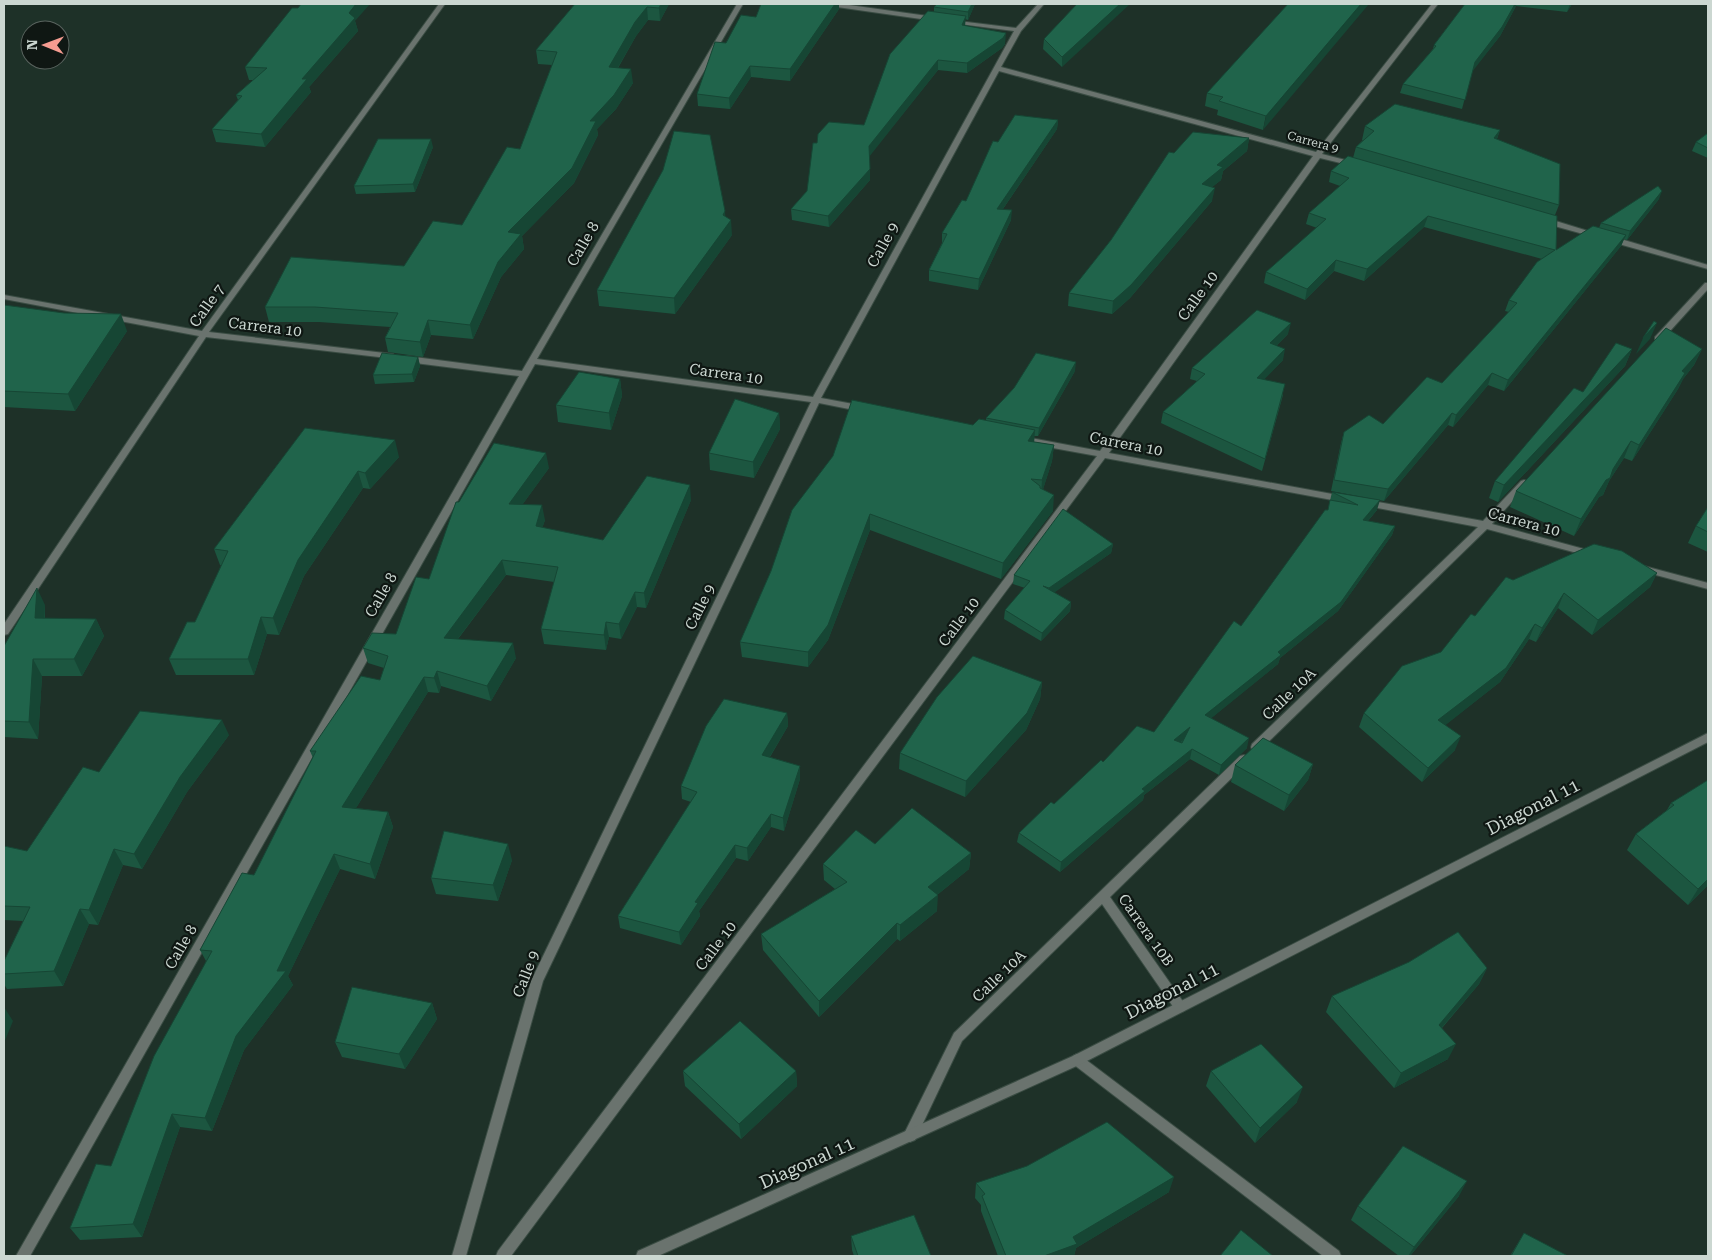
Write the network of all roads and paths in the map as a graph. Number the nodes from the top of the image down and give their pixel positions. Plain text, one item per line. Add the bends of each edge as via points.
1 (442, 4) edge
2 (740, 4) edge
3 (830, 4) edge
4 (1041, 4) edge
5 (1435, 4) edge
6 (939, 19) edge
7 (949, 20) edge
8 (1018, 30) junction
9 (997, 68) junction
10 (1318, 155) junction
11 (1365, 168) edge
12 (1537, 218) edge
13 (1708, 267) edge
14 (1708, 285) edge
15 (4, 297) edge
16 (204, 334) junction
17 (1647, 350) edge
18 (532, 361) junction
19 (524, 374) junction
20 (816, 400) junction
21 (873, 411) edge
22 (1008, 436) edge
23 (1104, 454) junction
24 (1532, 474) edge
25 (1485, 525) junction
26 (1606, 558) edge
27 (1634, 566) edge
28 (1708, 586) edge
29 (4, 631) edge
30 (1708, 737) edge
31 (1103, 896) junction
32 (1180, 1007) junction
33 (1077, 1060) junction
34 (910, 1136) junction
35 (23, 1256) edge
36 (459, 1256) edge
37 (503, 1256) edge
38 (643, 1256) edge
39 (1334, 1256) edge

1 - 16 street, Calle 7
2 - 18 street, Calle 8
3 - 6 street
4 - 8 street, Calle 9
5 - 10 street, Calle 10
7 - 8 street
8 - 9 street, Calle 9
9 - 10 street, Carrera 9
9 - 20 street, Calle 9
10 - 11 street, Carrera 9
10 - 23 street, Calle 10
12 - 13 street
14 - 17 street
15 - 16 street, Carrera 10
16 - 19 street, Carrera 10
16 - 29 street, Calle 7
18 - 19 street, Calle 8
18 - 20 street, Carrera 10
19 - 35 street, Calle 8
20 - 21 street, Carrera 10
20 - 36 street, Calle 9 via 537,981
22 - 23 street, Carrera 10
23 - 25 street, Carrera 10
23 - 37 street, Calle 10
24 - 25 street, Calle 10A
25 - 26 street, Carrera 10
25 - 31 street, Calle 10A
27 - 28 street
30 - 32 street, Diagonal 11
31 - 32 street, Carrera 10B
31 - 34 street, Calle 10A via 958,1037
32 - 33 street, Diagonal 11
33 - 34 street, Diagonal 11
33 - 39 street
34 - 38 street, Diagonal 11

